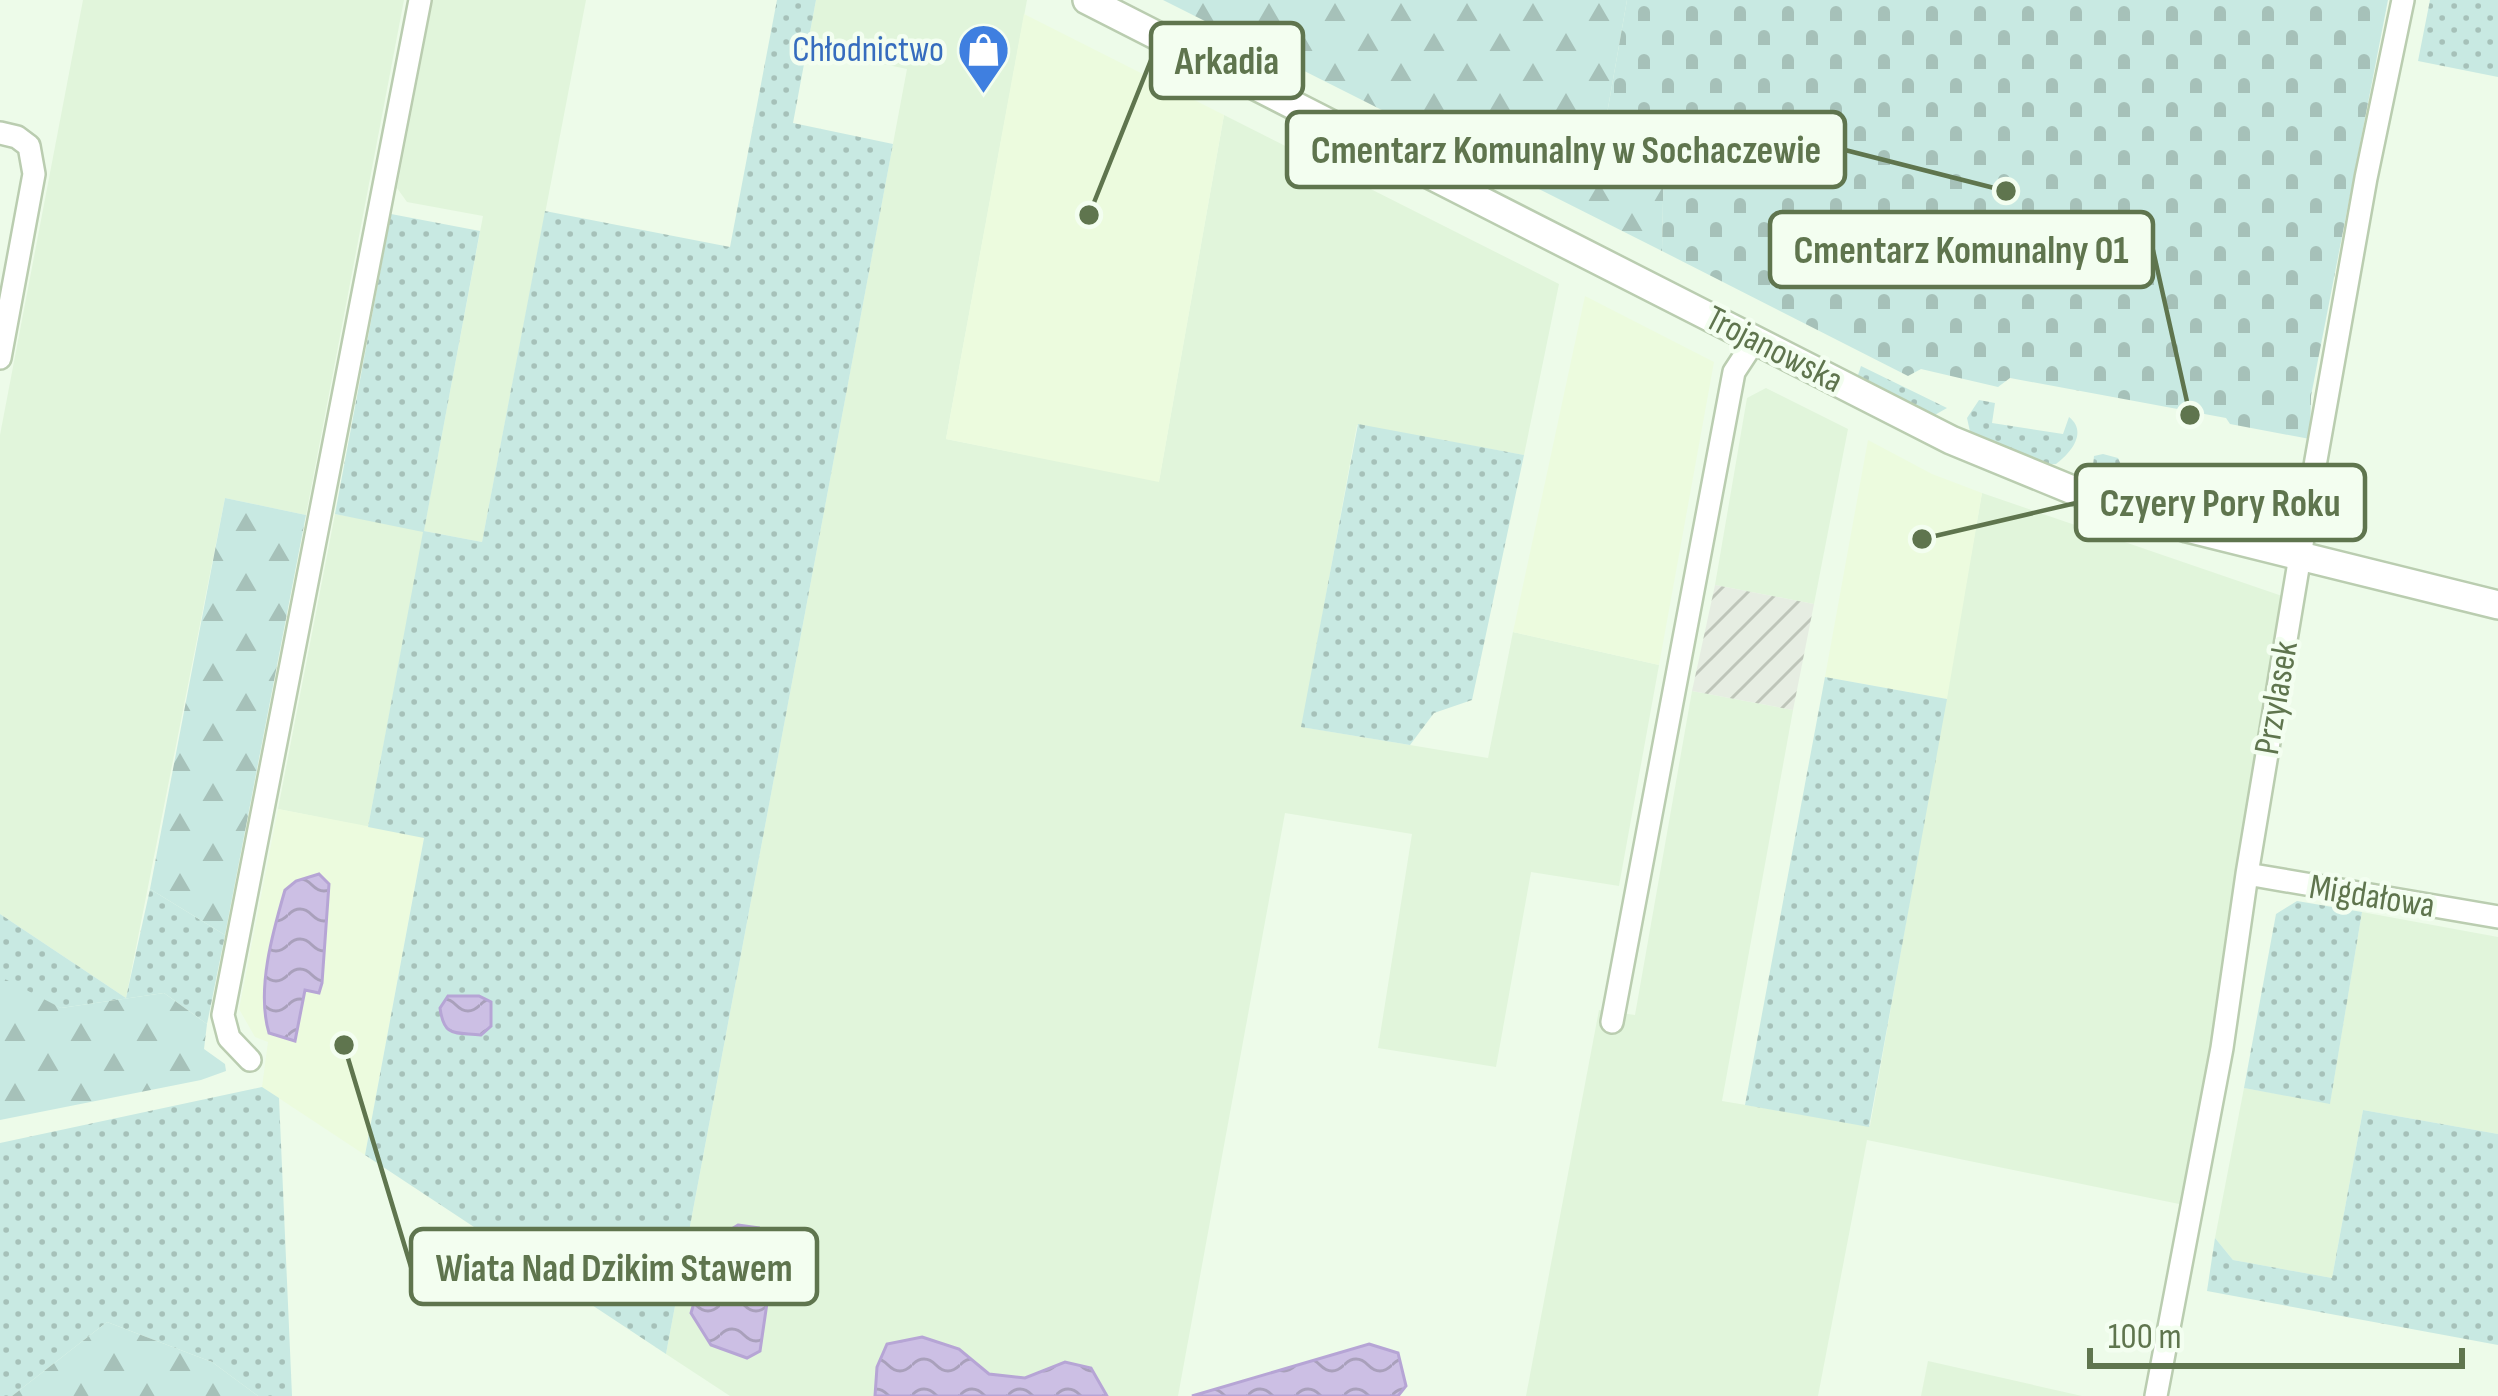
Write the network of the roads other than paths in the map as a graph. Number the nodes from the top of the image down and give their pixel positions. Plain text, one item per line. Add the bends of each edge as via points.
1 (420, 0) edge
2 (1087, 0) edge
3 (2403, 0) edge
4 (8, 135) edge
5 (1755, 340) junction
6 (1, 350) edge
7 (2302, 558) junction
8 (2498, 605) edge
9 (2247, 874) junction
10 (2498, 917) edge
11 (1612, 1022) dead end
12 (250, 1060) dead end
13 (2156, 1396) edge

1 - 12 street via 223,1015
2 - 5 street, Trojanowska
3 - 7 street, Przylasek
4 - 6 street via 29,146 33,193
5 - 7 street, Trojanowska via 1952,440 2075,491
5 - 11 street via 1734,372
7 - 8 street, Trojanowska
7 - 9 street, Przylasek
9 - 10 street, Migdałowa
9 - 13 street, Przylasek

